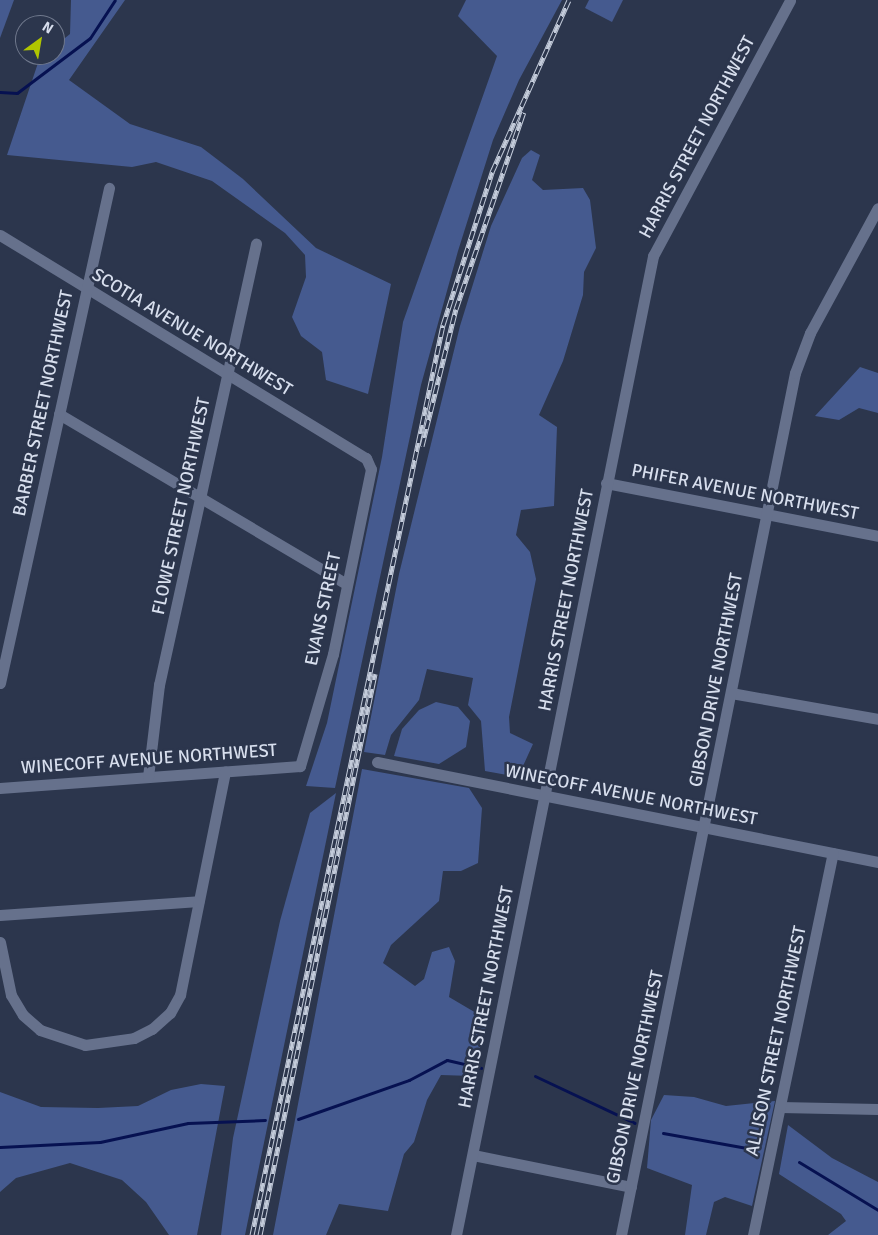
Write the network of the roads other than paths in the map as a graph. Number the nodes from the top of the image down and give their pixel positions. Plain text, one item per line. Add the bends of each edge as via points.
1 (790, 0) edge
2 (110, 188) dead end
3 (878, 208) edge
4 (0, 235) edge
5 (256, 244) dead end
6 (86, 287) junction
7 (227, 373) junction
8 (59, 414) junction
9 (366, 458) joint
10 (606, 483) junction
11 (201, 498) junction
12 (766, 516) junction
13 (878, 536) edge
14 (347, 584) junction
15 (0, 683) edge
16 (731, 693) junction
17 (878, 719) edge
18 (377, 762) dead end
19 (300, 766) joint
20 (225, 771) junction
21 (148, 777) junction
22 (0, 788) edge
23 (544, 796) junction
24 (704, 828) junction
25 (833, 853) junction
26 (878, 862) edge
27 (199, 901) junction
28 (0, 915) edge
29 (0, 942) edge
30 (780, 1107) junction
31 (878, 1109) edge
32 (473, 1155) junction
33 (631, 1187) junction
34 (456, 1235) edge
35 (621, 1235) edge
36 (753, 1235) edge

1 - 10 street, HARRIS STREET NORTHWEST via 653,256
2 - 6 street, BARBER STREET NORTHWEST
3 - 12 street, GIBSON DRIVE NORTHWEST via 800,355
4 - 6 street, SCOTIA AVENUE NORTHWEST
5 - 7 street, FLOWE STREET NORTHWEST
6 - 7 street, SCOTIA AVENUE NORTHWEST
6 - 8 street, BARBER STREET NORTHWEST
7 - 9 street, SCOTIA AVENUE NORTHWEST
7 - 11 street, FLOWE STREET NORTHWEST
8 - 11 street
8 - 15 street, BARBER STREET NORTHWEST
9 - 14 street, EVANS STREET via 370,469
10 - 12 street, PHIFER AVENUE NORTHWEST
10 - 23 street, HARRIS STREET NORTHWEST
11 - 14 street
11 - 21 street, FLOWE STREET NORTHWEST via 159,685
12 - 13 street, PHIFER AVENUE NORTHWEST
12 - 16 street, GIBSON DRIVE NORTHWEST
14 - 19 street, EVANS STREET via 333,654
16 - 17 street
16 - 24 street, GIBSON DRIVE NORTHWEST
18 - 23 street, WINECOFF AVENUE NORTHWEST
19 - 20 street, WINECOFF AVENUE NORTHWEST
20 - 21 street, WINECOFF AVENUE NORTHWEST
20 - 27 street
21 - 22 street, WINECOFF AVENUE NORTHWEST
23 - 24 street, WINECOFF AVENUE NORTHWEST
23 - 32 street, HARRIS STREET NORTHWEST
24 - 25 street, WINECOFF AVENUE NORTHWEST
24 - 33 street, GIBSON DRIVE NORTHWEST
25 - 26 street, WINECOFF AVENUE NORTHWEST
25 - 30 street, ALLISON STREET NORTHWEST
27 - 28 street
27 - 29 street via 180,995 170,1013 134,1038 85,1045 40,1030 23,1015 12,995
30 - 31 street
30 - 36 street, ALLISON STREET NORTHWEST
32 - 33 street
32 - 34 street, HARRIS STREET NORTHWEST
33 - 35 street, GIBSON DRIVE NORTHWEST

